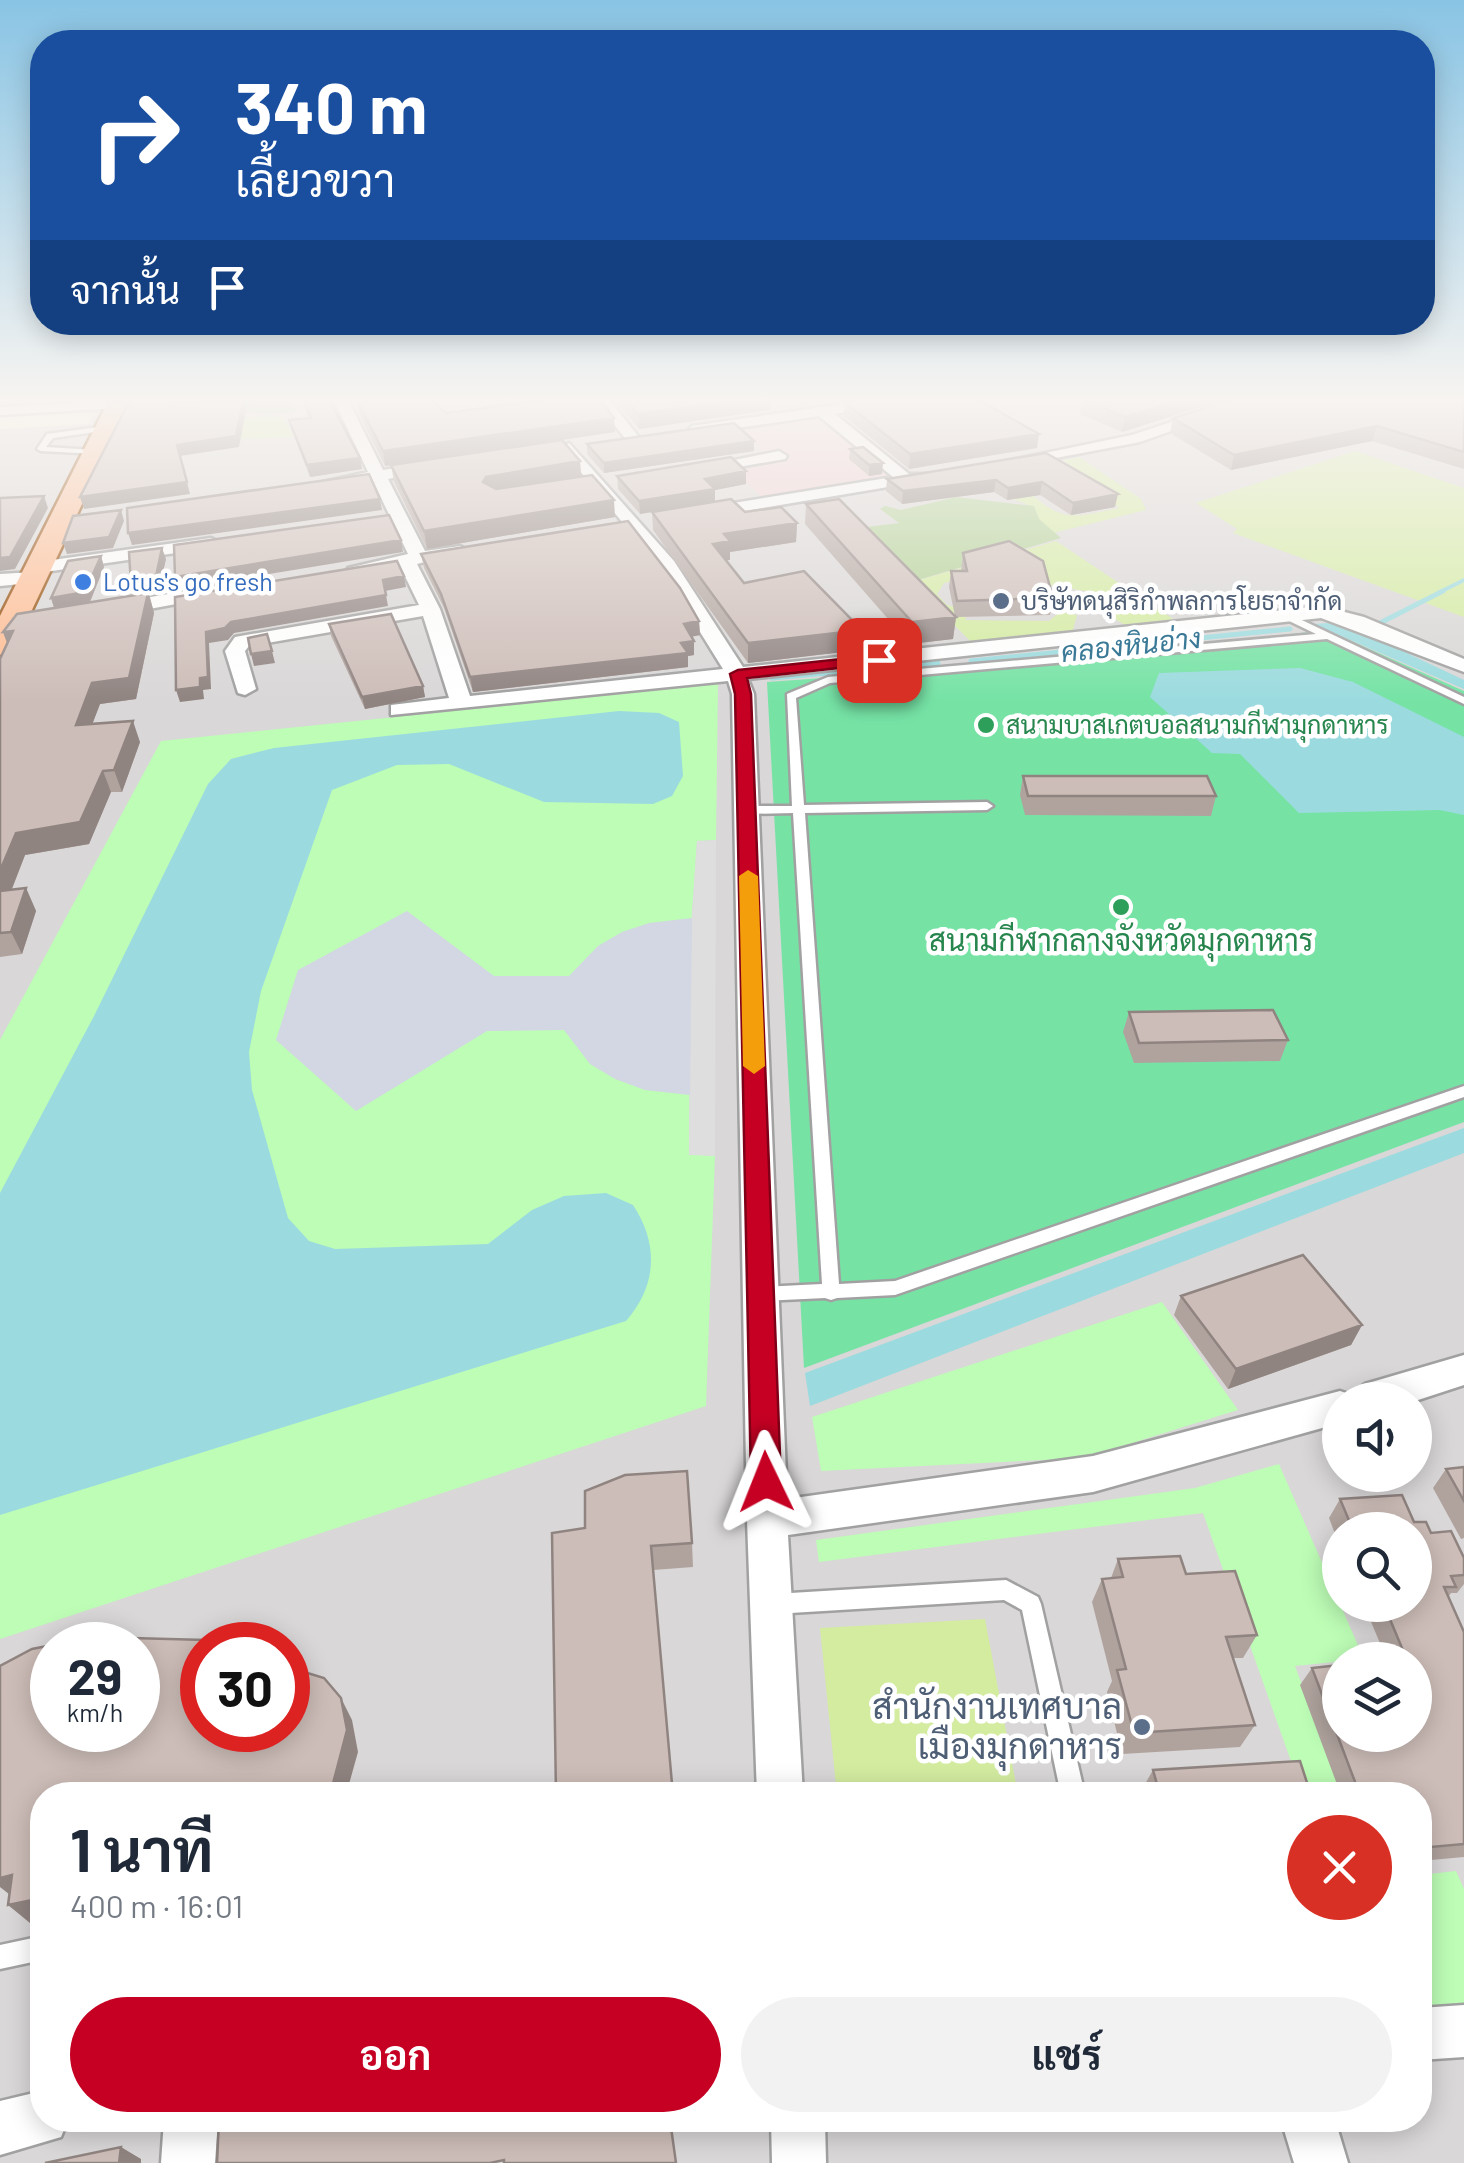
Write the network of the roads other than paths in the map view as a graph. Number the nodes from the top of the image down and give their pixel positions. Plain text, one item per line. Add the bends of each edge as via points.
1 (78, 499) edge
2 (382, 499) edge
3 (614, 499) edge
4 (764, 499) edge
5 (691, 515) edge
6 (228, 541) edge
7 (472, 550) edge
8 (413, 559) junction
9 (36, 573) junction
10 (328, 573) edge
11 (0, 580) edge
12 (230, 590) edge
13 (430, 609) junction
14 (99, 612) edge
15 (1284, 616) junction
16 (12, 632) edge
17 (1328, 636) junction
18 (955, 662) junction
19 (1464, 666) edge
20 (738, 674) junction
21 (244, 689) dead end
22 (1464, 701) edge
23 (462, 704) junction
24 (398, 710) dead end
25 (987, 806) dead end
26 (799, 809) junction
27 (746, 810) junction
28 (1464, 1091) edge
29 (831, 1293) junction
30 (760, 1294) junction
31 (1464, 1370) edge
32 (1424, 1382) edge
33 (1322, 1412) edge
34 (767, 1520) junction
35 (770, 1604) junction
36 (779, 1782) edge
37 (1070, 1782) edge
38 (30, 1951) edge
39 (0, 1957) edge
40 (1464, 2030) edge
41 (1432, 2033) edge
42 (30, 2121) edge
43 (0, 2128) edge
44 (190, 2132) edge
45 (798, 2132) edge
46 (1312, 2132) edge
47 (188, 2163) edge
48 (799, 2163) edge
49 (1322, 2163) edge

1 - 9 main road
2 - 8 street
3 - 20 street
4 - 5 street
6 - 9 street
7 - 8 street
8 - 10 street
8 - 13 street
9 - 11 street
9 - 16 main road
12 - 14 street
13 - 21 street via 242,641 235,651
13 - 23 street
15 - 17 lane
15 - 18 street
15 - 19 street via 1332,613
17 - 18 lane
17 - 22 lane
18 - 20 street
18 - 26 lane via 828,680 791,696
20 - 23 street
20 - 27 street
23 - 24 street
25 - 26 lane
26 - 27 lane
26 - 29 lane
27 - 30 street
28 - 29 lane via 895,1288
29 - 30 lane
30 - 34 street
31 - 32 street
33 - 34 street via 1093,1474
34 - 35 street
35 - 36 street
35 - 37 lane via 1006,1590 1031,1604
38 - 39 lane
40 - 41 street
42 - 43 street
44 - 47 street
45 - 48 street
46 - 49 street

